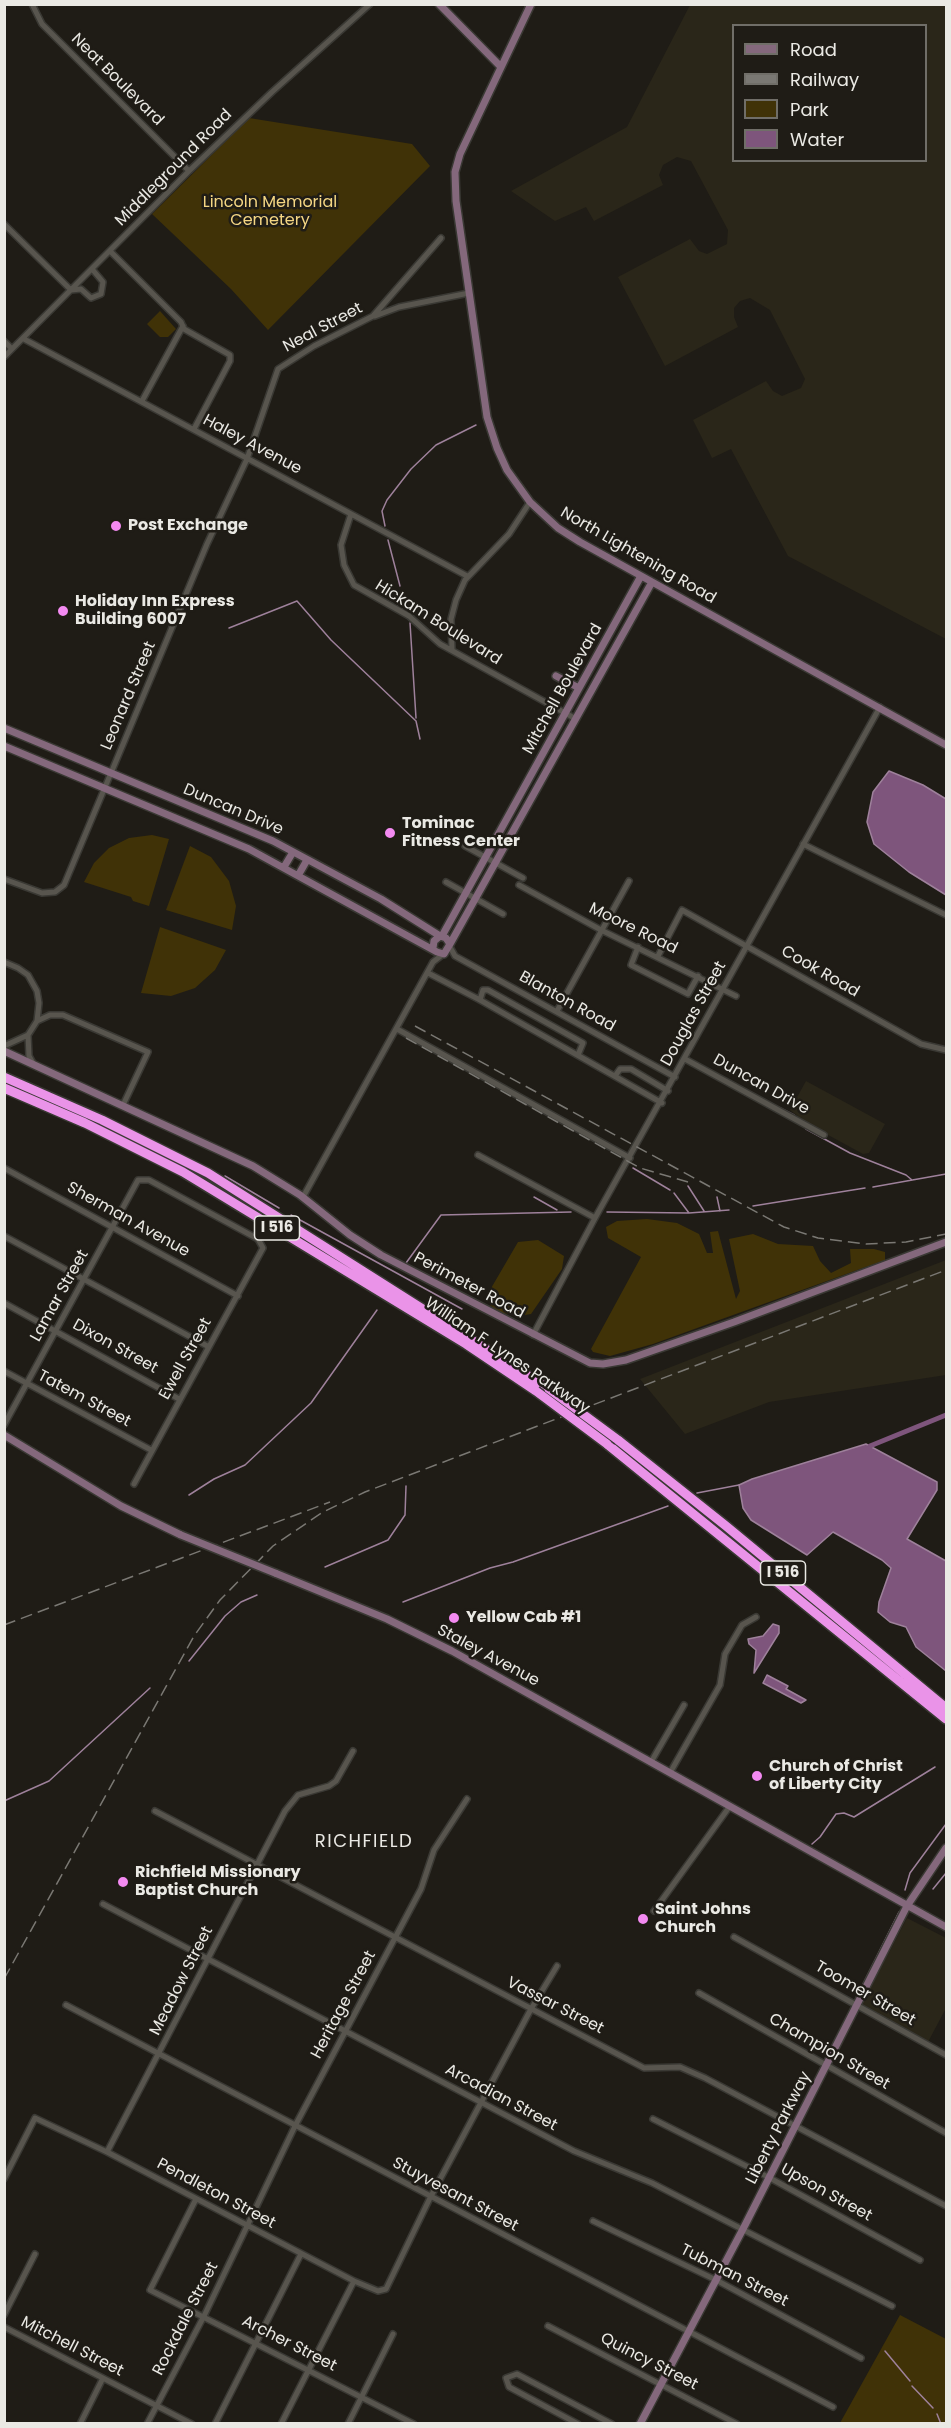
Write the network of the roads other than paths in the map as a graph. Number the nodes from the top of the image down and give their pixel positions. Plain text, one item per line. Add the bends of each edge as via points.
1 (32, 4) edge
2 (370, 4) edge
3 (439, 4) edge
4 (531, 4) edge
5 (501, 67) junction
6 (189, 171) junction
7 (4, 224) edge
8 (441, 238) dead end
9 (110, 251) junction
10 (92, 269) junction
11 (71, 290) junction
12 (469, 293) junction
13 (373, 316) junction
14 (183, 326) junction
15 (24, 339) junction
16 (4, 341) edge
17 (12, 349) junction
18 (4, 357) edge
19 (142, 402) junction
20 (194, 429) junction
21 (248, 459) junction
22 (530, 502) junction
23 (351, 514) junction
24 (467, 576) junction
25 (641, 576) junction
26 (652, 582) junction
27 (619, 618) junction
28 (629, 624) junction
29 (452, 650) junction
30 (556, 676) dead end
31 (579, 688) junction
32 (880, 707) junction
33 (565, 713) junction
34 (576, 719) junction
35 (4, 728) edge
36 (946, 745) edge
37 (4, 746) edge
38 (112, 773) junction
39 (106, 789) junction
40 (509, 816) junction
41 (519, 821) junction
42 (803, 844) junction
43 (465, 846) dead end
44 (293, 852) junction
45 (486, 857) junction
46 (308, 860) junction
47 (496, 864) junction
48 (284, 867) junction
49 (298, 874) junction
50 (523, 878) dead end
51 (4, 879) edge
52 (629, 881) dead end
53 (446, 882) dead end
54 (519, 885) dead end
55 (466, 894) junction
56 (476, 899) junction
57 (503, 914) dead end
58 (946, 915) edge
59 (429, 927) junction
60 (447, 927) junction
61 (601, 930) junction
62 (441, 936) junction
63 (450, 945) junction
64 (747, 946) junction
65 (638, 947) junction
66 (433, 949) junction
67 (443, 954) junction
68 (455, 956) junction
69 (658, 956) junction
70 (433, 962) junction
71 (4, 963) edge
72 (428, 973) junction
73 (698, 976) junction
74 (724, 989) junction
75 (736, 996) dead end
76 (480, 1000) junction
77 (557, 1011) junction
78 (37, 1021) junction
79 (397, 1029) junction
80 (28, 1035) junction
81 (4, 1046) edge
82 (946, 1050) edge
83 (4, 1051) edge
84 (578, 1055) junction
85 (685, 1059) junction
86 (34, 1065) junction
87 (615, 1076) junction
88 (4, 1077) edge
89 (675, 1077) junction
90 (4, 1088) edge
91 (668, 1091) junction
92 (662, 1103) junction
93 (123, 1105) junction
94 (824, 1135) dead end
95 (478, 1155) dead end
96 (630, 1158) junction
97 (4, 1168) edge
98 (303, 1197) junction
99 (595, 1218) junction
100 (113, 1228) junction
101 (4, 1236) edge
102 (946, 1242) edge
103 (263, 1248) joint
104 (84, 1279) junction
105 (238, 1296) junction
106 (4, 1303) edge
107 (56, 1331) junction
108 (533, 1335) junction
109 (208, 1347) junction
110 (4, 1371) edge
111 (27, 1383) junction
112 (179, 1399) junction
113 (4, 1425) edge
114 (4, 1435) edge
115 (151, 1450) junction
116 (134, 1484) dead end
117 (756, 1617) dead end
118 (684, 1705) dead end
119 (946, 1708) edge
120 (946, 1719) edge
121 (353, 1751) dead end
122 (651, 1762) junction
123 (670, 1771) junction
124 (467, 1799) dead end
125 (730, 1806) junction
126 (155, 1811) dead end
127 (946, 1848) edge
128 (258, 1864) junction
129 (103, 1904) dead end
130 (907, 1906) junction
131 (654, 1911) dead end
132 (946, 1927) edge
133 (734, 1937) dead end
134 (394, 1938) junction
135 (208, 1959) junction
136 (557, 1966) dead end
137 (699, 1993) dead end
138 (856, 2005) junction
139 (66, 2006) dead end
140 (531, 2008) junction
141 (345, 2031) junction
142 (159, 2054) junction
143 (946, 2055) edge
144 (827, 2066) junction
145 (482, 2103) junction
146 (653, 2119) dead end
147 (295, 2126) junction
148 (795, 2126) junction
149 (946, 2133) edge
150 (107, 2152) junction
151 (768, 2177) junction
152 (4, 2179) edge
153 (430, 2198) junction
154 (196, 2199) junction
155 (946, 2206) edge
156 (593, 2221) dead end
157 (247, 2225) junction
158 (743, 2229) junction
159 (35, 2254) dead end
160 (301, 2254) junction
161 (920, 2260) dead end
162 (716, 2280) junction
163 (354, 2281) junction
164 (892, 2306) dead end
165 (4, 2315) edge
166 (204, 2316) junction
167 (548, 2326) dead end
168 (4, 2327) edge
169 (689, 2331) junction
170 (393, 2334) dead end
171 (257, 2343) junction
172 (861, 2358) dead end
173 (310, 2370) junction
174 (103, 2378) junction
175 (662, 2384) junction
176 (362, 2397) junction
177 (156, 2406) junction
178 (833, 2407) dead end
179 (80, 2424) edge
180 (147, 2424) edge
181 (192, 2424) edge
182 (214, 2424) edge
183 (281, 2424) edge
184 (348, 2424) edge
185 (414, 2424) edge
186 (578, 2424) edge
187 (612, 2424) edge
188 (640, 2424) edge
189 (737, 2424) edge

1 - 6 street, Neat Boulevard via 42,24
2 - 6 street, Middleground Road
3 - 5 street
4 - 5 street, North Lightening Road
5 - 12 street, North Lightening Road via 455,172
6 - 9 street, Middleground Road
7 - 11 street
8 - 13 street, Neal Street
9 - 10 street, Middleground Road
9 - 14 street
10 - 11 street, Middleground Road
10 - 11 street via 103,282 101,294 91,298 81,289
11 - 15 street, Middleground Road
12 - 13 street
12 - 22 street, North Lightening Road via 490,431 507,470
13 - 21 street, Neal Street via 278,369
14 - 19 street
14 - 20 street via 231,358
15 - 17 street, Middleground Road
15 - 19 street, Haley Avenue
16 - 17 street
17 - 18 street, Middleground Road
19 - 20 street, Haley Avenue
20 - 21 street, Haley Avenue
21 - 23 street, Haley Avenue
21 - 38 street, Leonard Street via 207,544
22 - 24 street via 509,534
22 - 25 street, North Lightening Road via 558,528
23 - 24 street, Haley Avenue
23 - 29 street, Hickam Boulevard via 341,545 344,565 354,585 409,616
24 - 29 street via 451,619
25 - 26 street, North Lightening Road
25 - 27 street, Mitchell Boulevard
26 - 28 street, Mitchell Boulevard
26 - 32 street, North Lightening Road
27 - 28 street
27 - 31 street, Mitchell Boulevard
28 - 34 street, Mitchell Boulevard
29 - 33 street, Hickam Boulevard
30 - 31 street
31 - 33 street, Mitchell Boulevard
32 - 36 street, North Lightening Road
32 - 42 street, Douglas Street
33 - 34 street, Hickam Boulevard
33 - 40 street, Mitchell Boulevard
34 - 41 street, Mitchell Boulevard
35 - 38 street, Duncan Drive
37 - 39 street, Duncan Drive
38 - 39 street, Leonard Street
38 - 44 street, Duncan Drive
39 - 48 street, Duncan Drive
39 - 51 street, Leonard Street via 62,889 42,893
40 - 41 street
40 - 45 street, Mitchell Boulevard
41 - 47 street, Mitchell Boulevard
42 - 58 street
42 - 64 street, Douglas Street
43 - 45 street
44 - 46 street, Duncan Drive
44 - 48 street
45 - 47 street
45 - 55 street, Mitchell Boulevard
46 - 49 street
46 - 59 street, Duncan Drive
47 - 50 street
47 - 56 street, Mitchell Boulevard
48 - 49 street, Duncan Drive
49 - 66 street, Duncan Drive
52 - 61 street
53 - 55 street
54 - 61 street, Moore Road
55 - 56 street
55 - 60 street, Mitchell Boulevard
56 - 57 street
56 - 63 street, Mitchell Boulevard
59 - 60 street
59 - 62 street, Duncan Drive
60 - 62 street, Mitchell Boulevard
61 - 65 street, Moore Road
61 - 77 street
62 - 63 street, Duncan Drive
62 - 66 street, Mitchell Boulevard via 434,941
63 - 67 street, Mitchell Boulevard
63 - 68 street
64 - 69 street, Cook Road via 682,910
64 - 74 street, Douglas Street
64 - 82 street, Cook Road via 921,1044
65 - 69 street, Moore Road
65 - 73 street via 631,965 688,994
66 - 67 street, Duncan Drive
66 - 70 street
67 - 68 street
67 - 70 street
68 - 77 street, Blanton Road
69 - 73 street, Moore Road
70 - 72 street
71 - 78 street via 18,968 34,985 39,1003
72 - 76 street
72 - 79 street
73 - 74 street, Moore Road
74 - 75 street, Moore Road
74 - 85 street, Douglas Street
76 - 84 street
76 - 84 street via 483,990 488,990 584,1043
77 - 89 street, Blanton Road
78 - 80 street
78 - 93 street via 63,1015 148,1053
79 - 96 street
79 - 98 street
80 - 81 street
80 - 86 street
83 - 86 street, Perimeter Road
84 - 87 street
85 - 89 street, Douglas Street
85 - 94 street, Duncan Drive
86 - 93 street, Perimeter Road
87 - 91 street via 620,1069 631,1069
87 - 92 street
88 - 119 highway, William F. Lynes Parkway / I 516, bridge via 208,1173 549,1389 618,1440
89 - 91 street, Douglas Street
90 - 120 highway, William F. Lynes Parkway / I 516, bridge via 183,1172 536,1391
91 - 92 street, Douglas Street
92 - 96 street, Douglas Street
93 - 98 street, Perimeter Road via 253,1166
95 - 99 street
96 - 99 street, Douglas Street
97 - 100 street, Sherman Avenue
98 - 108 street, Perimeter Road via 365,1245
99 - 108 street, Douglas Street
100 - 103 street, Lamar Street via 138,1180 148,1180 258,1239
100 - 104 street, Lamar Street
100 - 105 street, Sherman Avenue
101 - 104 street
102 - 108 street, Perimeter Road via 734,1322 612,1363 590,1363
103 - 105 street, Ewell Street
104 - 107 street, Lamar Street
104 - 109 street
105 - 109 street, Ewell Street
106 - 107 street, Dixon Street
107 - 111 street, Lamar Street
107 - 112 street, Dixon Street
109 - 112 street, Ewell Street
110 - 111 street, Tatem Street
111 - 113 street, Lamar Street
111 - 115 street, Tatem Street
112 - 115 street, Ewell Street
114 - 122 street, Staley Avenue, bridge via 121,1506 181,1535 387,1619
115 - 116 street, Ewell Street
117 - 123 street via 742,1624 725,1654 720,1685
118 - 122 street
121 - 128 street, Meadow Street via 336,1781 298,1795 285,1811
122 - 123 street, Staley Avenue
123 - 125 street, Staley Avenue
124 - 134 street, Heritage Street via 434,1851 421,1889
125 - 130 street, Staley Avenue
125 - 131 street
126 - 128 street, Vassar Street
127 - 130 street, Liberty Parkway
128 - 134 street, Vassar Street
128 - 135 street, Meadow Street
129 - 135 street, Arcadian Street
130 - 132 street, Staley Avenue
130 - 138 street, Liberty Parkway
133 - 138 street, Toomer Street
134 - 140 street, Vassar Street
134 - 141 street, Heritage Street
135 - 141 street, Arcadian Street
135 - 142 street, Meadow Street
136 - 140 street
137 - 144 street, Champion Street
138 - 143 street, Toomer Street
138 - 144 street, Liberty Parkway
139 - 142 street, Stuyvesant Street
140 - 145 street
140 - 148 street, Vassar Street via 644,2068 680,2067
141 - 145 street, Arcadian Street
141 - 147 street, Heritage Street
142 - 147 street, Stuyvesant Street
142 - 150 street, Meadow Street
144 - 148 street, Liberty Parkway
144 - 149 street, Champion Street
145 - 153 street
145 - 158 street, Arcadian Street via 592,2160 631,2174
146 - 151 street, Upson Street
147 - 153 street, Stuyvesant Street
147 - 157 street, Heritage Street
148 - 151 street, Liberty Parkway
148 - 155 street, Vassar Street
150 - 152 street, Pendleton Street via 35,2118
150 - 154 street, Pendleton Street
151 - 158 street, Liberty Parkway
151 - 161 street, Upson Street
153 - 163 street, Pendleton Street via 386,2289 378,2291
153 - 169 street, Stuyvesant Street
154 - 157 street, Pendleton Street
154 - 166 street, Archer Street via 150,2290
156 - 162 street, Tubman Street
157 - 160 street, Pendleton Street
157 - 166 street, Rockdale Street
158 - 162 street, Liberty Parkway
158 - 164 street, Arcadian Street
159 - 165 street
160 - 163 street, Pendleton Street
160 - 171 street
162 - 169 street, Liberty Parkway
162 - 172 street, Tubman Street
163 - 173 street
166 - 171 street, Archer Street
166 - 177 street, Rockdale Street
167 - 175 street, Quincy Street
168 - 174 street, Mitchell Street
169 - 175 street, Liberty Parkway
169 - 178 street, Stuyvesant Street
170 - 176 street
171 - 173 street, Archer Street
171 - 182 street
173 - 176 street, Archer Street
173 - 183 street
174 - 177 street, Mitchell Street
174 - 179 street
175 - 188 street, Liberty Parkway
175 - 189 street, Quincy Street
176 - 184 street
176 - 185 street, Archer Street
177 - 180 street, Rockdale Street
177 - 181 street, Mitchell Street
186 - 187 street via 509,2387 506,2378 517,2374

